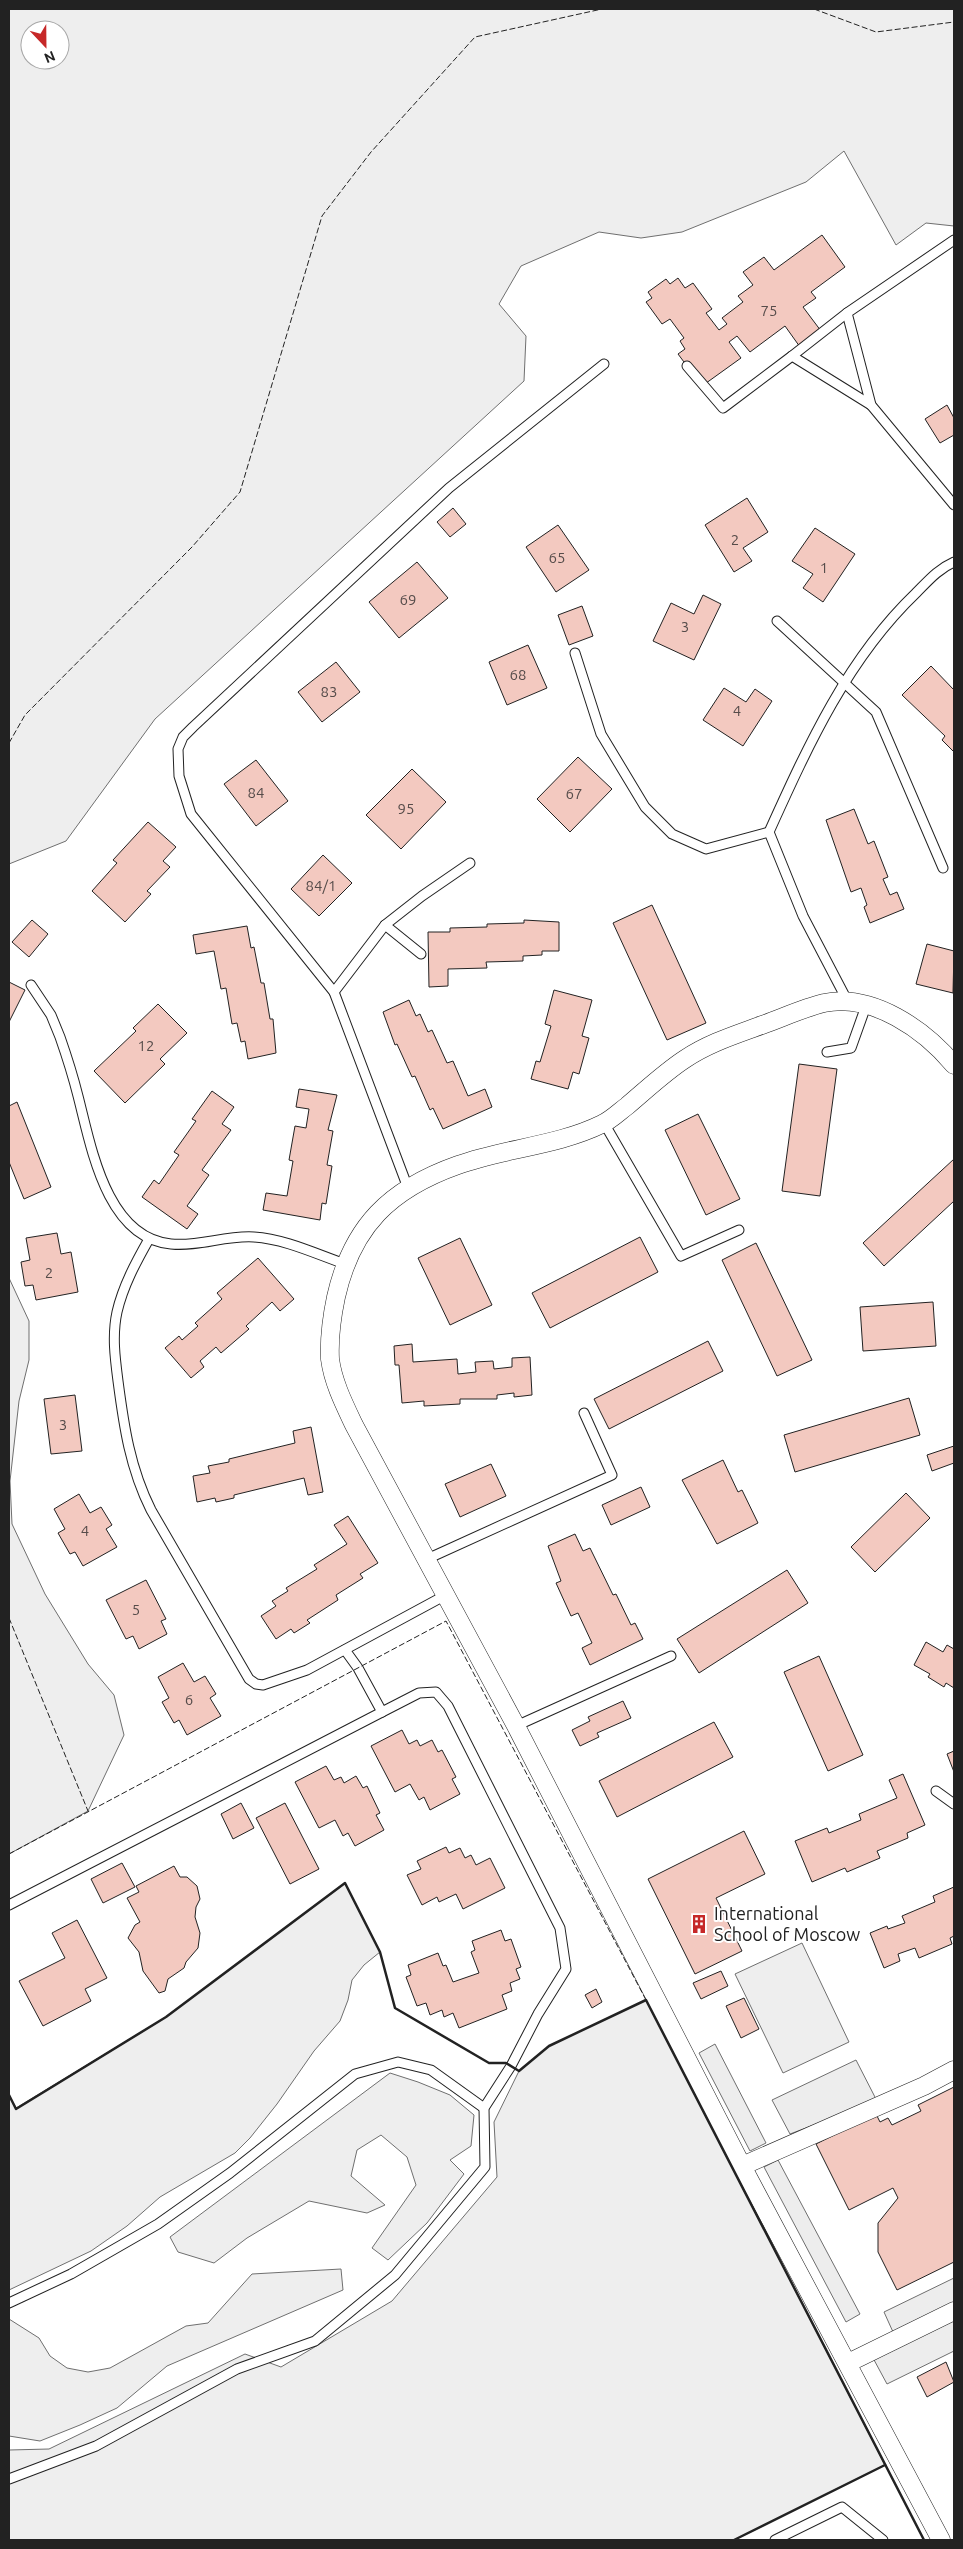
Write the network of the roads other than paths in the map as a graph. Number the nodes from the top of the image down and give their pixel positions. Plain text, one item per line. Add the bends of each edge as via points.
1 (954, 240) edge
2 (847, 313) junction
3 (792, 356) junction
4 (604, 364) dead end
5 (687, 366) dead end
6 (871, 404) junction
7 (954, 506) edge
8 (954, 562) edge
9 (777, 621) dead end
10 (575, 653) dead end
11 (843, 682) junction
12 (769, 832) junction
13 (470, 863) dead end
14 (944, 868) dead end
15 (385, 925) junction
16 (421, 954) dead end
17 (31, 984) dead end
18 (334, 992) junction
19 (848, 1003) junction
20 (866, 1006) junction
21 (827, 1052) dead end
22 (954, 1066) edge
23 (604, 1123) junction
24 (408, 1188) junction
25 (739, 1230) dead end
26 (149, 1239) junction
27 (345, 1264) junction
28 (584, 1413) dead end
29 (427, 1559) junction
30 (444, 1596) junction
31 (345, 1650) junction
32 (671, 1656) dead end
33 (382, 1712) junction
34 (516, 1726) junction
35 (936, 1791) dead end
36 (954, 1804) edge
37 (9, 1905) edge
38 (954, 2070) edge
39 (484, 2108) junction
40 (742, 2166) junction
41 (9, 2303) edge
42 (954, 2311) edge
43 (848, 2363) junction
44 (9, 2479) edge
45 (775, 2540) edge
46 (883, 2540) edge
47 (941, 2540) edge

1 - 2 lane
2 - 3 lane
2 - 6 lane
3 - 5 lane via 723,408
3 - 6 lane
4 - 18 lane via 449,488 183,737 178,749 179,776 191,814
6 - 7 lane
8 - 11 lane via 941,568 893,614
9 - 11 lane
10 - 12 lane via 601,734 646,807 672,834 706,849
11 - 12 lane via 806,749
11 - 14 lane via 876,712
12 - 19 lane via 803,916
13 - 15 lane
15 - 16 lane
15 - 18 lane
17 - 26 lane via 51,1015 60,1037 103,1182 122,1216
18 - 24 lane
19 - 20 street
19 - 23 street via 825,1003 700,1050 684,1059
20 - 21 lane via 851,1048
20 - 22 street via 913,1027
23 - 24 street via 564,1138 459,1164
23 - 25 lane via 680,1256
24 - 27 street via 370,1219
26 - 27 lane via 189,1244 254,1237 278,1241
26 - 31 lane via 122,1295 114,1332 128,1449 141,1490 249,1679 263,1685 307,1670
27 - 29 street via 333,1308 330,1358 334,1376 354,1425
28 - 29 lane via 612,1475
29 - 30 street
30 - 31 lane
30 - 34 street
31 - 33 lane
32 - 34 lane
33 - 37 lane
33 - 39 lane via 420,1693 436,1692 448,1706 560,1928 566,1969
34 - 40 street
35 - 36 lane
38 - 40 street
39 - 41 lane via 431,2070 398,2062 355,2074 230,2173 158,2224 71,2274
39 - 44 lane via 485,2167 396,2275 315,2342 237,2368 96,2446
40 - 43 street
42 - 43 street
43 - 47 street
45 - 46 lane via 842,2507

